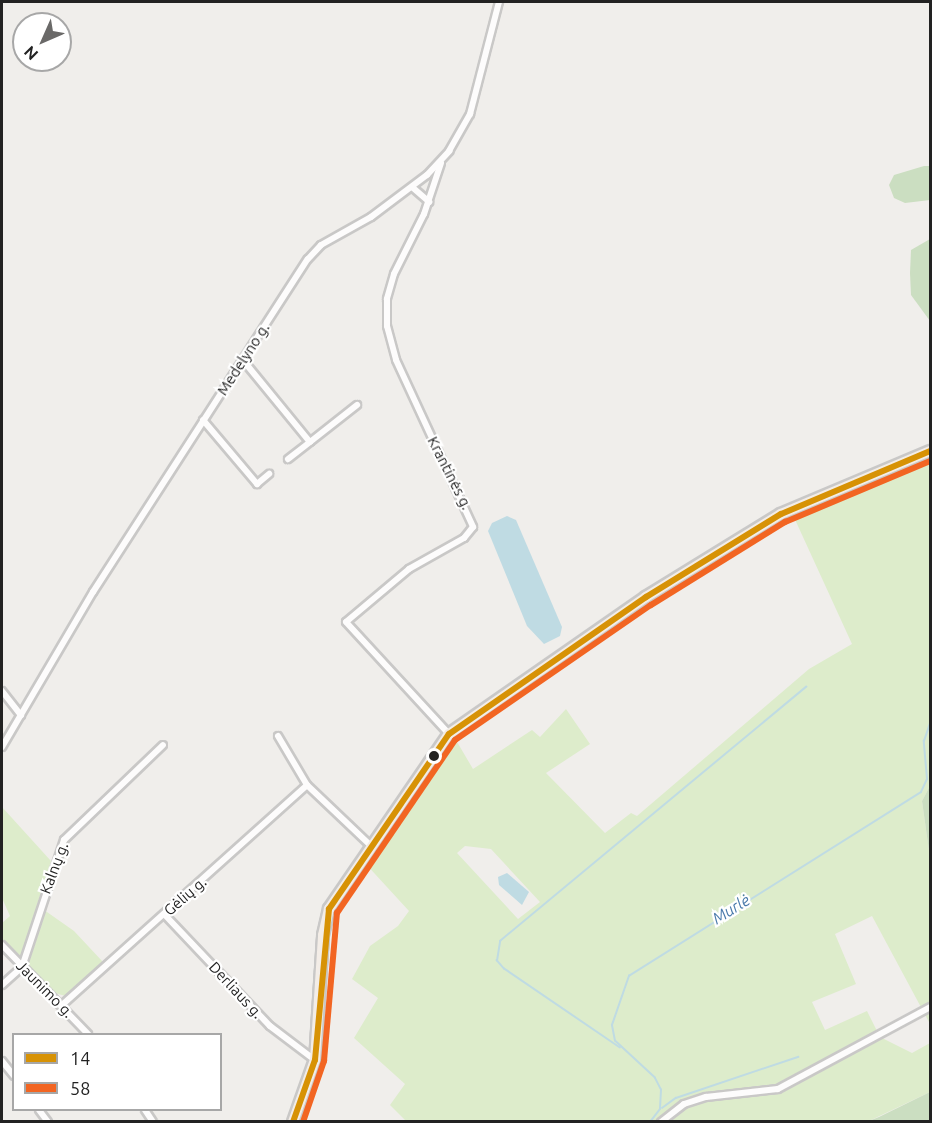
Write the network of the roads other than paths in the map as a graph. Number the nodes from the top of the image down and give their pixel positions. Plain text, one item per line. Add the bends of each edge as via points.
1 (499, 2) edge
2 (441, 162) junction
3 (412, 187) junction
4 (429, 202) junction
5 (242, 358) junction
6 (357, 405) dead end
7 (203, 420) junction
8 (310, 442) junction
9 (930, 451) edge
10 (288, 459) dead end
11 (269, 474) dead end
12 (2, 691) edge
13 (21, 715) junction
14 (449, 734) junction
15 (278, 736) dead end
16 (164, 745) dead end
17 (2, 747) edge
18 (307, 785) junction
19 (371, 846) junction
20 (164, 914) junction
21 (2, 945) edge
22 (22, 967) junction
23 (2, 986) edge
24 (62, 1005) junction
25 (930, 1007) edge
26 (86, 1033) edge
27 (315, 1060) junction
28 (2, 1061) edge
29 (12, 1074) edge
30 (293, 1122) edge
31 (661, 1122) edge

1 - 2 street, Medelyno g. via 470,114
2 - 3 street, Medelyno g.
2 - 4 street, Krantinės g.
3 - 4 street
3 - 5 street, Medelyno g. via 321,245
4 - 14 street, Krantinės g. via 394,274 387,299 387,326 396,360 473,527 464,538 409,569 346,622
5 - 7 street, Medelyno g.
5 - 8 street
6 - 8 street
7 - 11 street via 257,484
7 - 13 street, Medelyno g. via 93,592
8 - 10 street
9 - 14 main road via 794,507 586,637
12 - 13 street
13 - 17 street, Medelyno g.
14 - 19 main road
15 - 18 street
16 - 22 street, Kalnų g. via 64,840
18 - 19 street
18 - 20 street, Gėlių g.
19 - 27 main road via 327,917
20 - 24 street, Gėlių g.
20 - 27 street, Derliaus g. via 270,1026
21 - 22 street, Jaunimo g.
22 - 23 street, Kalnų g.
22 - 24 street, Jaunimo g.
24 - 26 street, Jaunimo g.
25 - 31 street via 778,1089 706,1097 684,1104
27 - 30 main road
28 - 29 street

